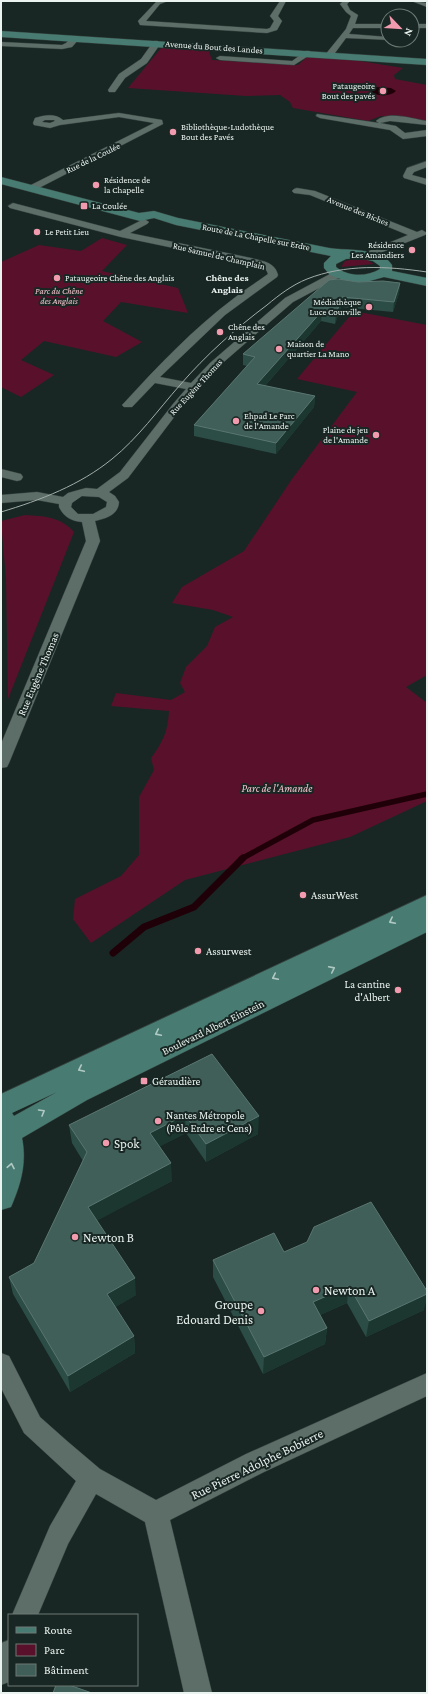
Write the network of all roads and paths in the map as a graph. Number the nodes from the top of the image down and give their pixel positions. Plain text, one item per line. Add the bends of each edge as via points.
1 (165, 1) edge
2 (283, 1) edge
3 (347, 1) edge
4 (416, 1) edge
5 (427, 6) edge
6 (180, 26) junction
7 (350, 26) junction
8 (380, 26) edge
9 (1, 34) edge
10 (343, 36) junction
11 (75, 39) junction
12 (380, 39) edge
13 (161, 43) junction
14 (1, 44) edge
15 (308, 53) junction
16 (329, 55) junction
17 (220, 58) dead end
18 (427, 62) edge
19 (112, 90) dead end
20 (320, 116) dead end
21 (60, 123) dead end
22 (427, 123) edge
23 (375, 125) junction
24 (427, 133) edge
25 (427, 164) edge
26 (1, 180) edge
27 (427, 182) edge
28 (32, 188) junction
29 (297, 191) dead end
30 (14, 206) dead end
31 (142, 219) junction
32 (161, 220) junction
33 (427, 231) edge
34 (121, 234) junction
35 (414, 236) junction
36 (427, 243) edge
37 (348, 255) junction
38 (367, 255) junction
39 (333, 268) junction
40 (382, 273) junction
41 (355, 278) junction
42 (427, 282) edge
43 (304, 292) junction
44 (152, 379) junction
45 (194, 387) junction
46 (128, 406) dead end
47 (1, 473) edge
48 (17, 477) dead end
49 (99, 493) junction
50 (1, 499) edge
51 (66, 502) junction
52 (89, 518) junction
53 (1, 763) edge
54 (427, 903) edge
55 (427, 922) edge
56 (1, 1106) edge
57 (4, 1128) edge
58 (1, 1198) edge
59 (1, 1364) edge
60 (427, 1384) edge
61 (91, 1478) junction
62 (156, 1514) junction
63 (25, 1614) edge
64 (8, 1655) edge
65 (1, 1672) edge
66 (198, 1693) edge

1 - 6 street via 158,3 153,13 142,23
2 - 6 street via 274,16 273,30
3 - 7 street via 343,4 355,15
4 - 5 street
6 - 13 street
7 - 8 street
7 - 10 street
9 - 11 street, Avenue du Bout des Landes
10 - 12 street
10 - 16 street
11 - 13 street, Avenue du Bout des Landes
11 - 14 street via 70,45 62,47
13 - 15 street, Avenue du Bout des Landes
13 - 19 street via 144,61 122,76
15 - 16 street, Avenue du Bout des Landes
15 - 17 street via 294,63
16 - 18 street, Avenue du Bout des Landes
20 - 23 street
21 - 28 street, Rue de la Coulée via 119,115 159,122 154,128
22 - 23 street via 389,118
23 - 24 street via 393,128 403,136
25 - 27 street via 410,170 407,176
26 - 28 street
28 - 31 street
29 - 35 street, Avenue des Biches via 312,193
30 - 34 street, Rue Samuel de Champlain
31 - 32 street
31 - 34 street
32 - 37 street, Route de La Chapelle sur Erdre
32 - 39 street, Route de La Chapelle sur Erdre
33 - 35 street
34 - 44 street, Rue Samuel de Champlain via 251,261 266,265 272,270 273,275 221,314
35 - 36 street, Avenue des Biches
35 - 38 street
37 - 38 street
37 - 39 street via 338,257
38 - 40 street via 385,263 386,270
39 - 41 street, Route de La Chapelle sur Erdre
39 - 43 street, Rue Eugène Thomas via 334,276
40 - 41 street
40 - 42 street
41 - 43 street, Rue Eugène Thomas
43 - 45 street, Rue Eugène Thomas via 289,300 248,334
44 - 45 street
44 - 46 street, Rue Samuel de Champlain
45 - 49 street, Rue Eugène Thomas via 124,475
47 - 48 street
49 - 51 street via 78,494
49 - 52 street via 110,498 114,506 104,515
50 - 51 street via 37,496
51 - 52 street via 65,508 69,513 80,518
52 - 53 street, Rue Eugène Thomas via 93,541
54 -> 56 street, Boulevard Albert Einstein
57 -> 55 street, Boulevard Albert Einstein via 29,1119 78,1092
58 -> 57 street via 6,1188 12,1160
59 - 61 street via 32,1425
60 - 62 street, Rue Pierre Adolphe Bobierre via 255,1463
61 - 62 street
61 - 63 street via 59,1535
62 - 66 street
64 - 65 street

